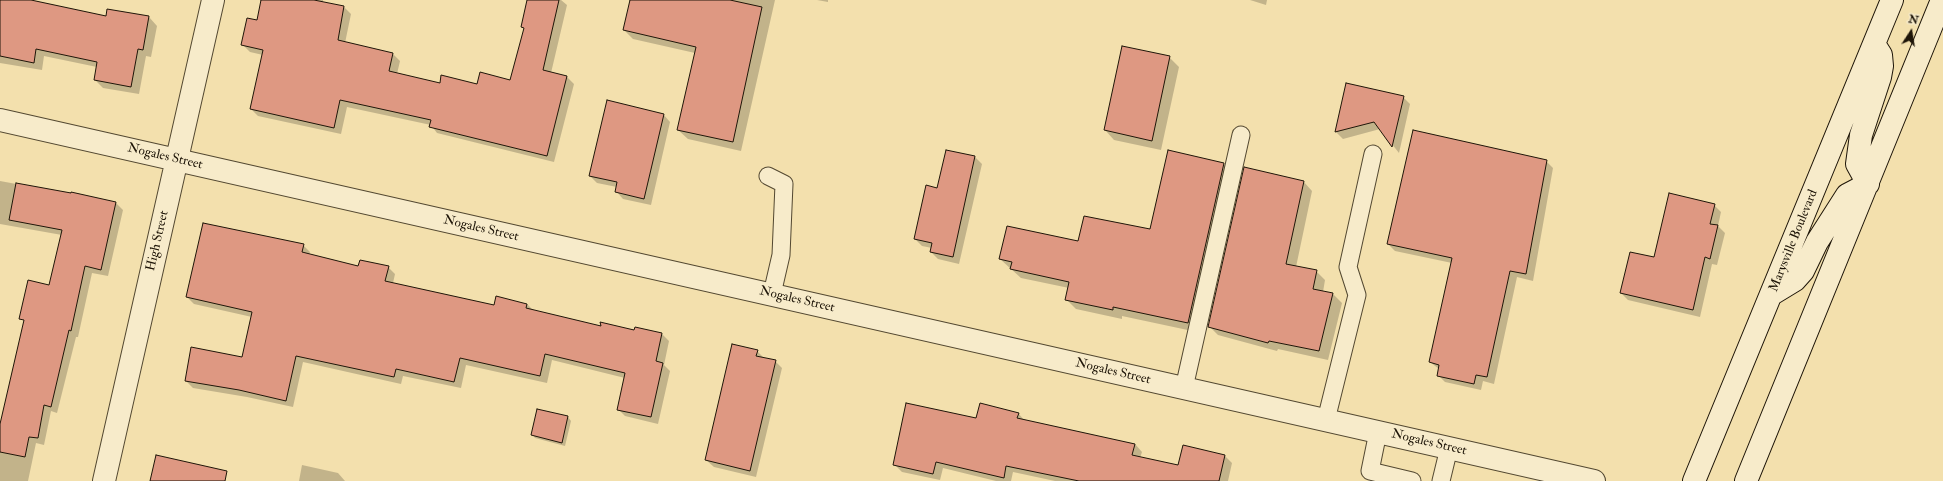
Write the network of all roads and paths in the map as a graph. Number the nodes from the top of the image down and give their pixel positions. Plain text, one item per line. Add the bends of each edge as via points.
1 (213, 0) edge
2 (1892, 0) edge
3 (1942, 0) edge
4 (1874, 44) junction
5 (0, 120) edge
6 (1241, 135) dead end
7 (1373, 154) dead end
8 (177, 160) junction
9 (768, 176) dead end
10 (1868, 184) junction
11 (772, 294) junction
12 (1772, 294) junction
13 (1184, 388) junction
14 (1326, 420) junction
15 (1378, 432) junction
16 (1449, 448) junction
17 (104, 481) edge
18 (1412, 481) edge
19 (1441, 481) edge
20 (1594, 481) edge
21 (1694, 481) edge
22 (1746, 481) edge

1 - 8 street, High Street
2 - 4 street, Marysville Boulevard
3 - 10 street
4 - 10 street via 1881,55 1882,66 1861,134 1857,164
4 - 12 street, Marysville Boulevard
5 - 8 street, Nogales Street
6 - 13 lane
7 - 14 lane via 1348,267 1357,295
8 - 11 street, Nogales Street
8 - 17 street, High Street
9 - 11 lane via 784,184 781,256
10 - 12 street via 1847,195 1817,242 1803,271 1795,280
10 - 22 street
11 - 13 street, Nogales Street
12 - 21 street, Marysville Boulevard
13 - 14 street, Nogales Street
14 - 15 street, Nogales Street
15 - 16 street, Nogales Street
15 - 18 lane via 1370,471
16 - 19 lane
16 - 20 street, Nogales Street

